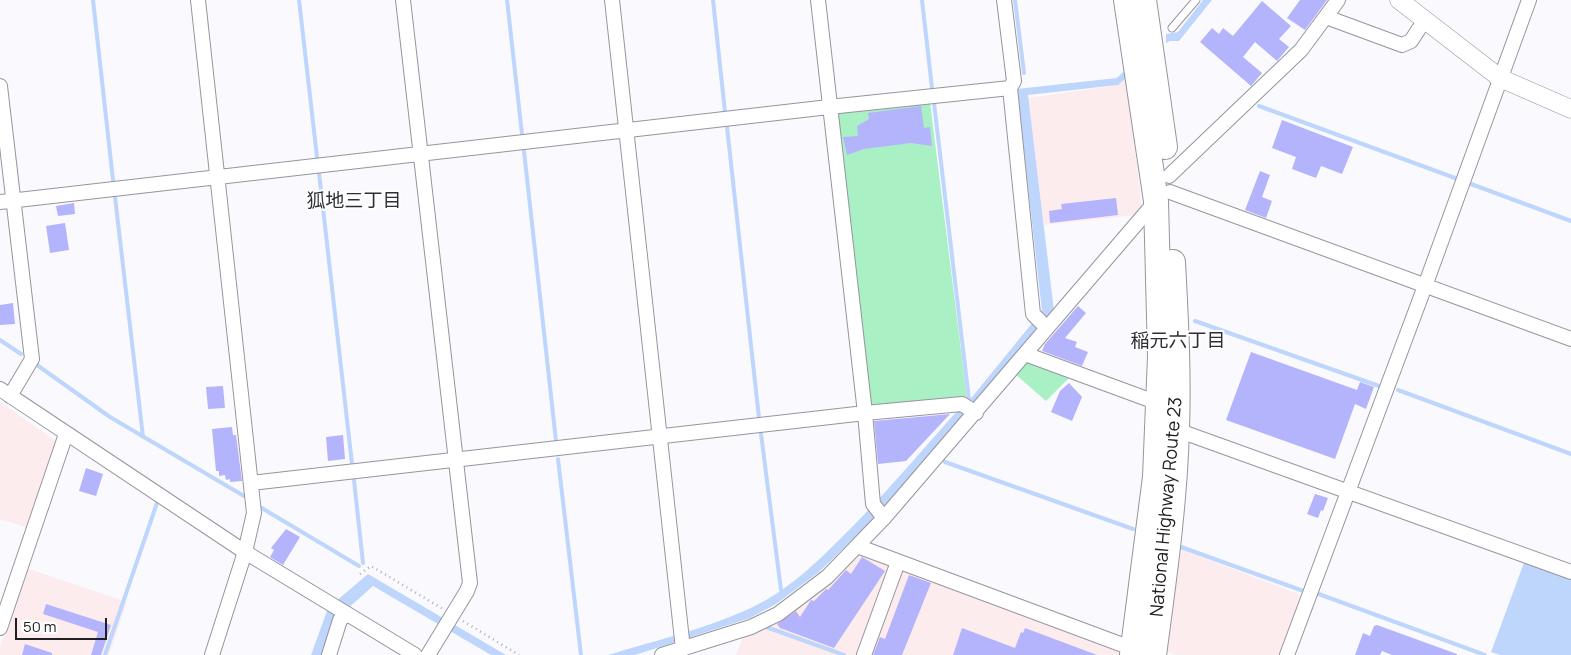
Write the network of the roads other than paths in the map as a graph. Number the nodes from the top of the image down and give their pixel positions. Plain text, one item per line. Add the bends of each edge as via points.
1 (198, 0) edge
2 (404, 0) edge
3 (612, 0) edge
4 (818, 0) edge
5 (1004, 0) edge
6 (1126, 0) edge
7 (1144, 0) edge
8 (1196, 0) edge
9 (1338, 0) edge
10 (1400, 0) edge
11 (1528, 0) edge
12 (1326, 17) junction
13 (1424, 21) junction
14 (1172, 28) dead end
15 (1500, 78) junction
16 (0, 86) edge
17 (1010, 88) junction
18 (829, 107) junction
19 (1571, 109) edge
20 (626, 130) junction
21 (420, 153) junction
22 (218, 178) junction
23 (1165, 190) junction
24 (6, 201) edge
25 (1425, 286) junction
26 (1046, 327) junction
27 (1571, 339) edge
28 (1024, 354) junction
29 (5, 392) edge
30 (1158, 403) junction
31 (864, 413) junction
32 (976, 413) junction
33 (1177, 430) junction
34 (66, 434) junction
35 (661, 438) junction
36 (456, 461) junction
37 (251, 483) junction
38 (1348, 490) junction
39 (884, 518) junction
40 (856, 546) junction
41 (245, 552) junction
42 (898, 562) junction
43 (1571, 572) edge
44 (347, 614) junction
45 (0, 628) edge
46 (683, 649) junction
47 (1145, 654) edge
48 (212, 655) edge
49 (329, 655) edge
50 (415, 655) edge
51 (428, 655) edge
52 (662, 655) edge
53 (864, 655) edge
54 (1287, 655) edge

1 - 22 street
2 - 21 street
3 - 20 street
4 - 18 street
5 - 17 street via 1014,81
6 - 23 highway, National Highway Route 23
7 - 23 highway, National Highway Route 23 via 1160,98
8 - 14 lane
9 - 12 street
10 - 13 street
11 - 15 street
12 - 13 street via 1402,45 1411,41
12 - 23 street via 1301,50
13 - 15 street
15 - 19 street
15 - 25 street
16 - 24 street
17 - 18 street
17 - 26 street via 1033,314
18 - 20 street
18 - 31 street
20 - 21 street
20 - 35 street
21 - 22 street
21 - 36 street
22 - 24 street
22 - 37 street
23 - 25 street
23 - 26 street
23 - 30 highway, National Highway Route 23
23 - 33 highway, National Highway Route 23 via 1177,334
24 - 29 street via 32,359
25 - 27 street
25 - 38 street
26 - 28 street
28 - 30 street
28 - 32 street
29 - 34 street
30 - 47 highway, National Highway Route 23
31 - 32 street via 962,404
31 - 35 street
31 - 39 street via 873,504
32 - 39 street
33 - 38 street
33 - 47 highway, National Highway Route 23 via 1168,546
34 - 41 street
34 - 45 street
35 - 36 street
35 - 46 street
36 - 37 street
36 - 51 street via 470,583
37 - 41 street via 254,513
38 - 43 street
38 - 54 street
39 - 40 street
40 - 42 street
40 - 46 street via 827,577 778,614 751,627
41 - 44 street
41 - 48 street
42 - 47 street
42 - 53 street
44 - 49 street via 340,620
44 - 50 street
46 - 52 street

